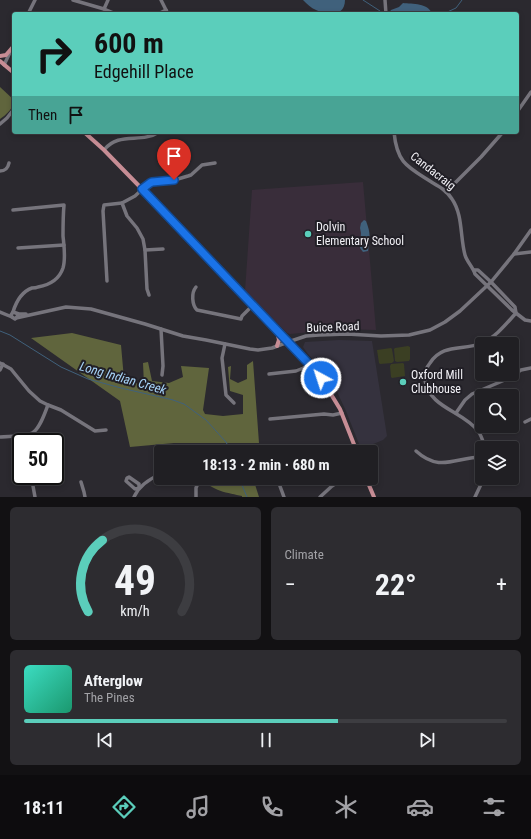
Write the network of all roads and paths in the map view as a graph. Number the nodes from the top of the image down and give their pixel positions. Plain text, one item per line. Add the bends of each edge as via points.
1 (35, 0) edge
2 (73, 0) edge
3 (108, 0) edge
4 (161, 0) edge
5 (385, 0) edge
6 (104, 9) junction
7 (166, 10) joint
8 (29, 12) edge
9 (111, 12) edge
10 (162, 12) edge
11 (386, 12) edge
12 (12, 47) edge
13 (12, 48) edge
14 (0, 56) edge
15 (0, 61) edge
16 (4, 65) junction
17 (12, 71) edge
18 (531, 92) edge
19 (519, 109) edge
20 (12, 112) edge
21 (0, 124) edge
22 (86, 134) edge
23 (156, 134) edge
24 (394, 134) edge
25 (501, 134) edge
26 (104, 150) junction
27 (9, 163) dead end
28 (215, 163) dead end
29 (0, 171) edge
30 (142, 189) junction
31 (446, 192) junction
32 (122, 203) junction
33 (13, 210) dead end
34 (531, 230) edge
35 (64, 245) junction
36 (18, 248) dead end
37 (163, 249) dead end
38 (145, 250) junction
39 (531, 252) edge
40 (514, 254) junction
41 (474, 270) junction
42 (108, 281) dead end
43 (491, 282) junction
44 (487, 286) junction
45 (196, 287) dead end
46 (149, 295) dead end
47 (253, 305) junction
48 (0, 312) edge
49 (516, 313) junction
50 (15, 314) junction
51 (531, 321) edge
52 (161, 329) junction
53 (277, 330) junction
54 (288, 342) junction
55 (225, 344) junction
56 (276, 346) junction
57 (304, 359) junction
58 (1, 363) edge
59 (303, 368) junction
60 (312, 368) junction
61 (531, 368) edge
62 (0, 370) edge
63 (269, 374) dead end
64 (162, 375) dead end
65 (234, 403) dead end
66 (48, 405) junction
67 (342, 413) junction
68 (456, 413) junction
69 (270, 419) dead end
70 (531, 419) edge
71 (525, 422) dead end
72 (106, 430) dead end
73 (0, 437) edge
74 (483, 441) edge
75 (354, 445) edge
76 (416, 451) dead end
77 (475, 457) edge
78 (154, 478) edge
79 (81, 482) dead end
80 (197, 485) edge
81 (280, 485) edge
82 (333, 485) edge
83 (369, 485) edge
84 (481, 485) edge
85 (33, 486) dead end
86 (35, 497) edge
87 (85, 497) edge
88 (134, 497) edge
89 (196, 497) edge
90 (284, 497) edge
91 (320, 497) edge
92 (374, 497) edge
93 (476, 497) edge

1 - 8 street
2 - 6 street
3 - 6 street
4 - 7 street
5 - 11 street
6 - 9 street
7 - 10 street
12 - 14 main road via 6,55
13 - 16 street
15 - 16 main road
16 - 17 main road
18 - 19 street
20 - 21 street
22 - 26 main road
23 - 26 street via 118,140
24 - 31 street, Candacraig via 397,150 405,164
25 - 31 street
26 - 30 main road
27 - 29 street via 5,170
28 - 30 street via 202,165 189,175 174,180 151,182
30 - 32 street
30 - 47 main road
31 - 41 street, Candacraig via 457,210 463,248
32 - 38 street via 127,216 141,235
32 - 42 street via 104,206 103,211
33 - 35 street via 64,205
34 - 40 street, Buice Road
35 - 36 street
35 - 50 street via 64,263 60,275 53,282 32,288 19,298
37 - 38 street
38 - 46 street
39 - 40 street
40 - 43 street, Buice Road
41 - 43 street, Candacraig via 478,270
41 - 44 street, Candacraig
43 - 44 street, Buice Road
43 - 49 street, Candacraig via 515,307
44 - 49 street, Candacraig
44 - 54 street, Buice Road via 452,318 422,332 393,336 319,335
45 - 47 street via 193,302 197,310 241,319
47 - 53 main road
48 - 50 street, Buice Road
49 - 51 street
49 - 68 street via 487,340 474,346 444,351 428,364 425,371 428,390 436,401
50 - 52 street, Buice Road via 29,315 66,307 91,308
52 - 55 street, Buice Road
52 - 64 street
53 - 54 main road
53 - 56 main road via 279,339
54 - 56 street, Buice Road
54 - 57 main road
55 - 56 street, Buice Road via 258,350
55 - 65 street via 222,358 226,395
57 - 59 street
57 - 60 main road
58 - 62 street
58 - 66 street via 15,374 34,396
59 - 60 street
59 - 63 street
60 - 67 main road
61 - 68 street via 521,370 472,394
66 - 72 street via 62,410 95,431
66 - 73 street via 33,434
67 - 69 street
67 - 75 main road
68 - 74 street via 477,430
70 - 71 street
76 - 77 street via 430,461 443,463
78 - 88 street via 146,482
79 - 87 street
80 - 89 street
81 - 90 street
82 - 91 street
83 - 92 main road
84 - 93 street
85 - 86 street

